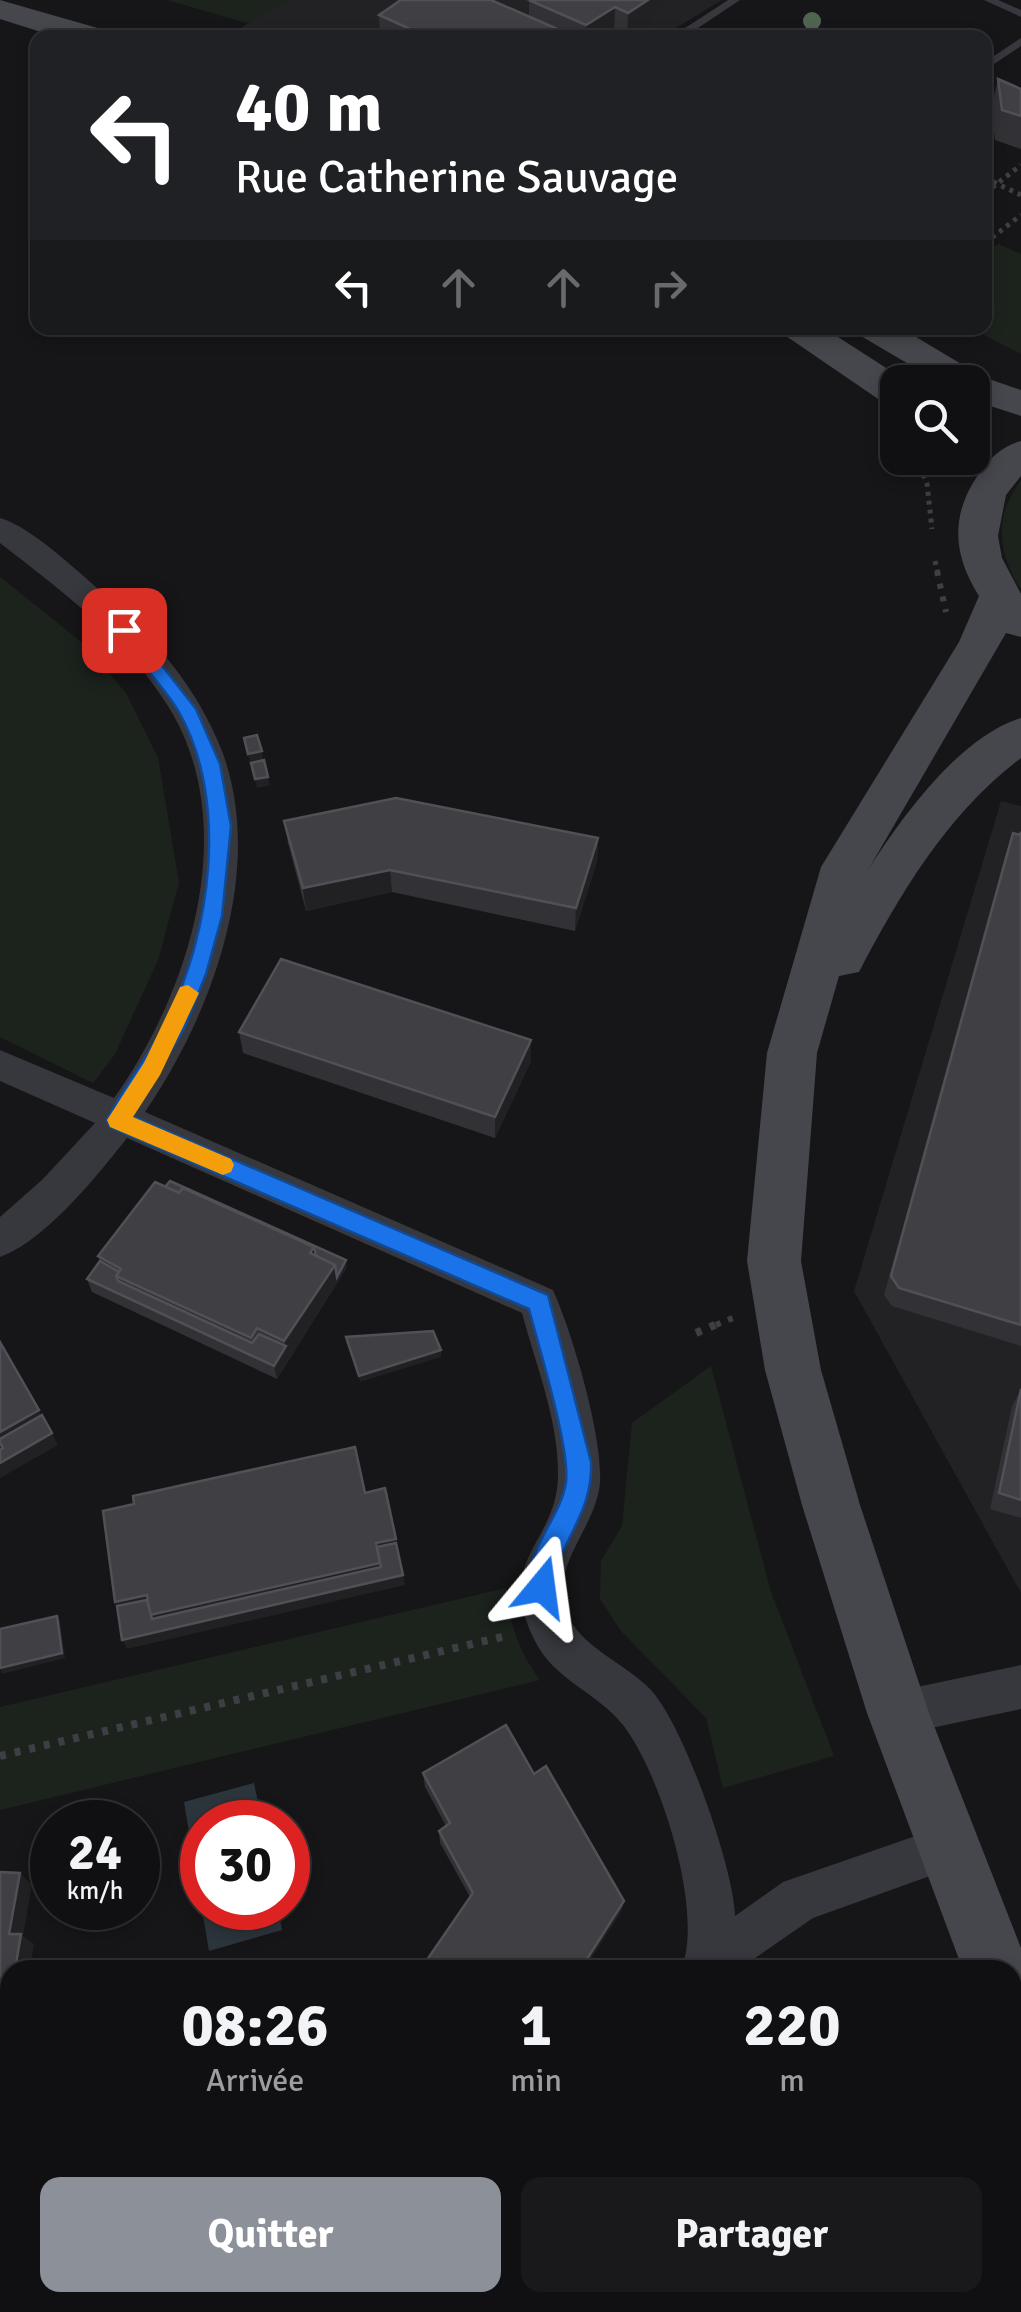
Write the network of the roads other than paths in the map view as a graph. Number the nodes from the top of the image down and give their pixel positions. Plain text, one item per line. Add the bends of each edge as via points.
1 (735, 0) edge
2 (990, 0) edge
3 (0, 10) edge
4 (1021, 14) edge
5 (69, 30) edge
6 (688, 30) edge
7 (1021, 41) edge
8 (992, 62) edge
9 (810, 335) edge
10 (886, 335) edge
11 (937, 365) edge
12 (880, 382) edge
13 (990, 392) edge
14 (1021, 404) edge
15 (1021, 454) edge
16 (990, 467) edge
17 (977, 475) edge
18 (0, 528) edge
19 (1010, 610) edge
20 (1021, 734) edge
21 (792, 1053) junction
22 (0, 1065) edge
23 (118, 1120) junction
24 (0, 1240) edge
25 (1021, 1687) edge
26 (898, 1713) junction
27 (950, 1847) junction
28 (707, 1960) edge
29 (714, 1960) edge
30 (992, 1960) edge

1 - 6 lane
2 - 4 lane
3 - 5 main road
7 - 8 lane
9 - 12 main road
10 - 11 main road
13 - 14 main road
15 - 16 main road
17 - 19 main road via 976,540 989,582
18 - 23 street via 100,605 147,654 187,709 210,764 221,826 211,916 177,1023
19 - 21 main road via 980,643 845,867
20 - 21 main road via 988,756 918,832 867,909
21 - 26 main road via 774,1261 792,1370
22 - 23 street
23 - 24 street via 70,1176
23 - 28 street via 540,1302 578,1462 573,1508 542,1568 543,1605 569,1653 640,1710 654,1734 709,1884
25 - 26 street
26 - 27 main road
27 - 29 street via 800,1899
27 - 30 main road

